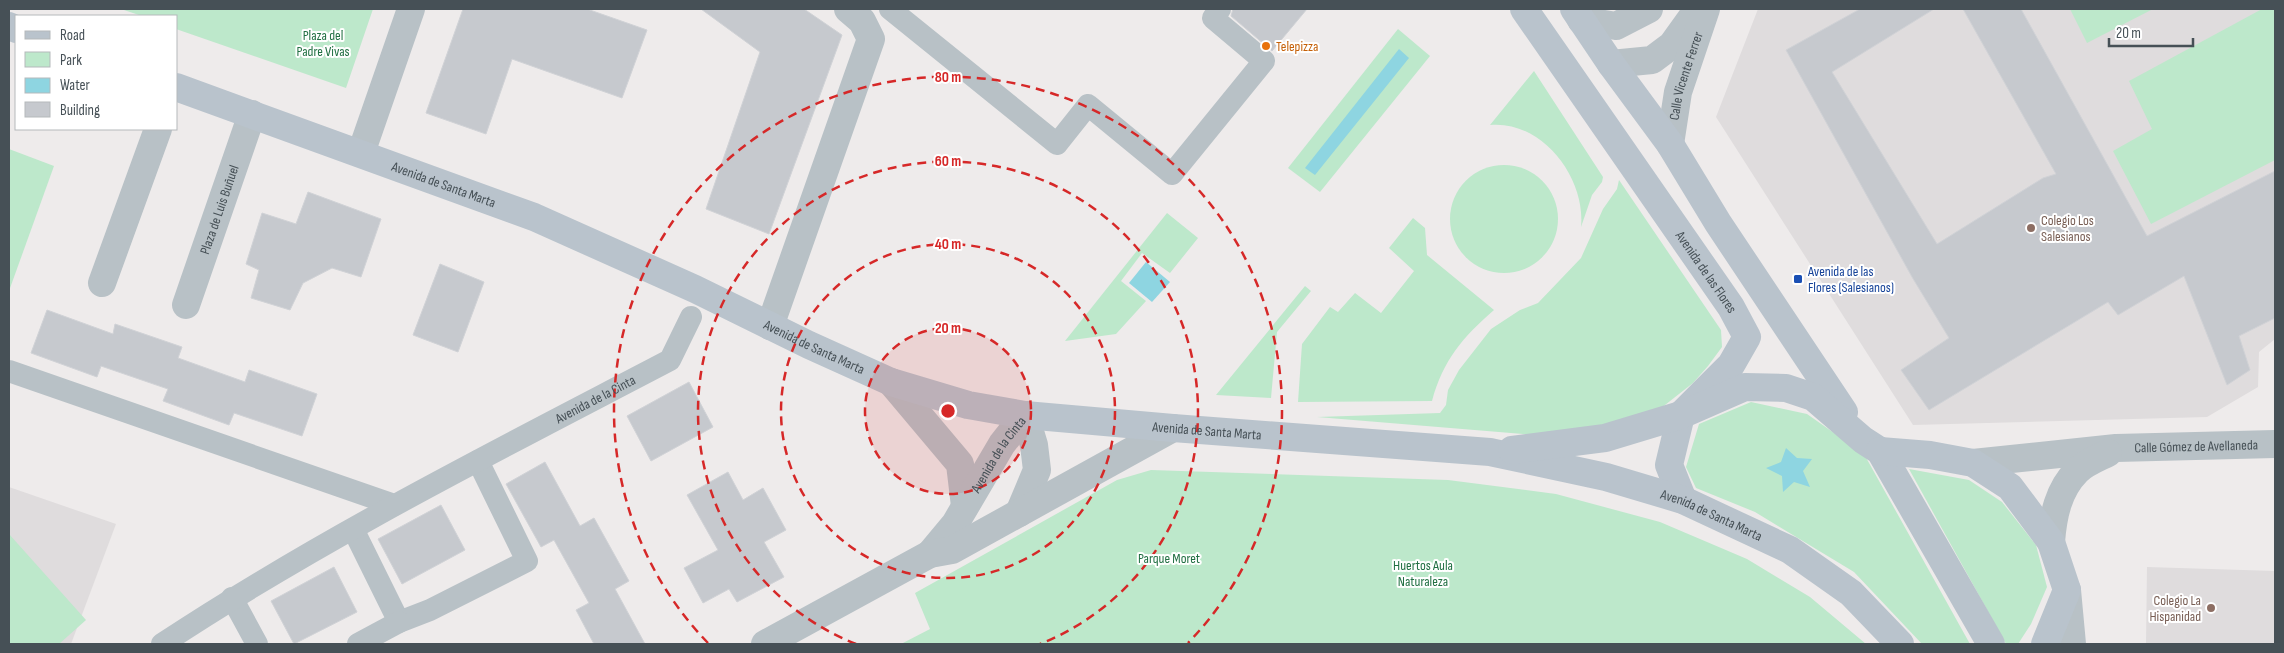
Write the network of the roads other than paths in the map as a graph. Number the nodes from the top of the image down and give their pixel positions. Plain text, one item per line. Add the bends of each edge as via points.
1 (411, 9) edge
2 (848, 9) edge
3 (890, 9) edge
4 (1220, 9) edge
5 (1524, 9) edge
6 (1555, 9) edge
7 (1698, 9) edge
8 (1706, 9) edge
9 (1647, 10) edge
10 (1578, 14) edge
11 (1611, 64) junction
12 (178, 87) edge
13 (252, 114) junction
14 (158, 130) edge
15 (1670, 144) junction
16 (360, 153) junction
17 (102, 282) dead end
18 (186, 305) dead end
19 (1731, 307) junction
20 (691, 316) dead end
21 (770, 326) junction
22 (9, 371) edge
23 (891, 382) junction
24 (1025, 415) junction
25 (1681, 415) junction
26 (1172, 428) junction
27 (2275, 444) edge
28 (1872, 445) junction
29 (2116, 448) junction
30 (1490, 452) junction
31 (478, 461) junction
32 (1973, 463) junction
33 (1682, 500) junction
34 (394, 505) junction
35 (965, 506) junction
36 (1019, 512) junction
37 (353, 529) junction
38 (2051, 542) junction
39 (930, 554) junction
40 (2067, 590) junction
41 (232, 598) junction
42 (399, 622) junction
43 (162, 644) edge
44 (257, 644) edge
45 (358, 644) edge
46 (765, 644) edge
47 (1900, 644) edge
48 (1992, 644) edge
49 (2045, 644) edge
50 (2072, 644) edge

1 - 16 street
2 - 21 street via 862,21 872,39
3 - 4 street via 1057,144 1088,105 1172,174 1264,61 1212,18
5 - 19 main road, Avenida de las Flores
6 - 11 main road via 1587,54
7 - 11 street, Calle Vicente Ferrer via 1672,45 1652,60
8 - 15 street, Calle Vicente Ferrer via 1678,92
9 - 10 street via 1616,26
9 - 11 street
10 - 11 main road, Avenida de las Flores
11 - 15 main road, Avenida de las Flores
11 - 19 main road, Avenida de las Flores via 1618,97 1722,247
12 - 13 main road, Avenida de Santa Marta
13 - 16 main road, Avenida de Santa Marta
13 - 18 street, Plaza de Luis Buñuel
14 - 17 street
15 - 28 main road, Avenida de las Flores via 1718,223
16 - 21 main road, Avenida de Santa Marta via 534,216
19 - 25 main road via 1747,338 1731,365
20 - 31 street, Avenida de la Cinta via 670,360
21 - 23 main road, Avenida de Santa Marta
22 - 34 street
23 - 24 main road, Avenida de Santa Marta via 968,405
23 - 35 street, Avenida de la Cinta via 960,464
24 - 26 main road, Avenida de Santa Marta
24 - 35 street, Avenida de la Cinta via 1002,444
24 - 36 street, Avenida de la Cinta via 1034,444 1037,470
25 - 28 main road, Avenida de Santa Marta via 1745,387 1786,388 1813,397
25 - 30 main road, Avenida de Santa Marta via 1606,438
25 - 33 main road via 1669,465
26 - 30 main road, Avenida de Santa Marta
26 - 36 street, Avenida de la Cinta
27 - 29 street, Calle Gómez de Avellaneda
28 - 32 main road
28 - 48 main road, Avenida de Santa Marta
29 - 32 street, Calle Gómez de Avellaneda
29 - 38 street, Calle Gómez de Avellaneda via 2078,470 2062,491 2053,516
30 - 33 main road, Avenida de Santa Marta via 1606,477
31 - 34 street, Avenida de la Cinta
31 - 42 street via 527,561 430,610
32 - 38 main road via 2010,487
33 - 47 main road, Avenida de Santa Marta via 1790,550 1851,593
34 - 37 street, Avenida de la Cinta
35 - 39 street, Avenida de la Cinta via 955,524
36 - 39 street, Avenida de la Cinta via 952,550
37 - 41 street, Avenida de la Cinta
37 - 42 street
38 - 40 main road
39 - 46 street, Avenida de la Cinta
40 - 49 main road
40 - 50 street
41 - 43 street, Avenida de la Cinta
41 - 44 street
42 - 45 street

